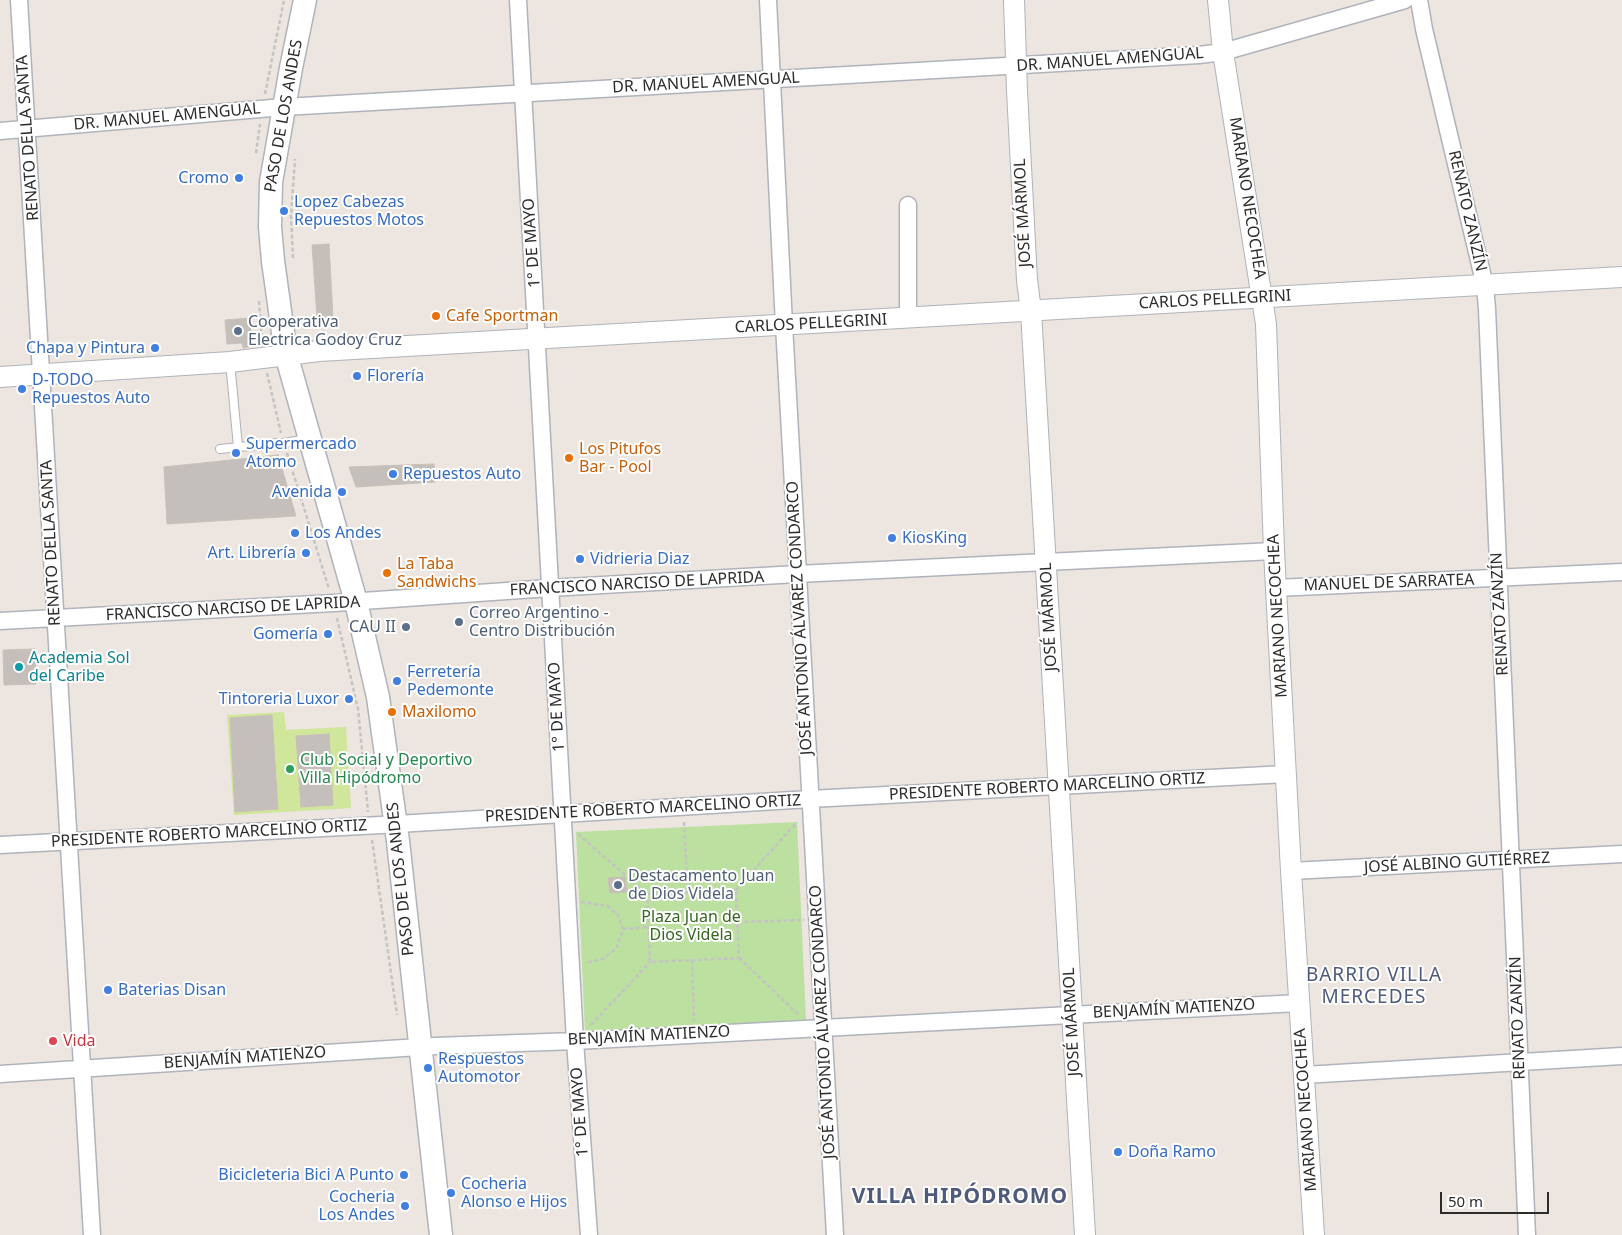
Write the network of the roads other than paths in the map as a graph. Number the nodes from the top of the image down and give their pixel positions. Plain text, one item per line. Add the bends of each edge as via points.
1 (19, 0) edge
2 (305, 0) edge
3 (518, 0) edge
4 (768, 0) edge
5 (1014, 0) edge
6 (1218, 0) edge
7 (1405, 0) edge
8 (1418, 0) edge
9 (1223, 52) junction
10 (1017, 66) junction
11 (772, 80) junction
12 (522, 94) junction
13 (284, 107) junction
14 (28, 129) junction
15 (0, 131) edge
16 (908, 205) dead end
17 (1622, 277) edge
18 (1485, 286) junction
19 (1263, 297) junction
20 (1031, 311) junction
21 (908, 318) junction
22 (784, 325) junction
23 (538, 339) junction
24 (286, 354) junction
25 (230, 362) junction
26 (42, 375) junction
27 (0, 377) edge
28 (309, 439) junction
29 (238, 447) junction
30 (220, 449) dead end
31 (1274, 551) junction
32 (1046, 562) junction
33 (1622, 572) edge
34 (798, 574) junction
35 (1498, 578) junction
36 (550, 588) junction
37 (1276, 588) junction
38 (356, 602) junction
39 (56, 618) junction
40 (0, 621) edge
41 (1286, 774) junction
42 (1059, 786) junction
43 (810, 799) junction
44 (563, 813) junction
45 (395, 824) junction
46 (68, 841) junction
47 (0, 845) edge
48 (1622, 854) edge
49 (1511, 860) junction
50 (1291, 871) junction
51 (1299, 1003) junction
52 (1072, 1014) junction
53 (823, 1027) junction
54 (580, 1036) junction
55 (420, 1047) junction
56 (1622, 1056) edge
57 (1520, 1062) junction
58 (82, 1068) junction
59 (0, 1074) edge
60 (1304, 1075) junction
61 (92, 1235) edge
62 (441, 1235) edge
63 (589, 1235) edge
64 (835, 1235) edge
65 (1085, 1235) edge
66 (1314, 1235) edge
67 (1526, 1235) edge

1 - 14 street, RENATO DELLA SANTA
2 - 13 main road, PASO DE LOS ANDES
3 - 12 street, 1° DE MAYO
4 - 11 street, JOSÉ ANTONIO ÁLVAREZ CONDARCO
5 - 10 street, JOSÉ MÁRMOL
6 - 9 street, MARIANO NECOCHEA
7 - 9 street, DR. MANUEL AMENGUAL
8 - 18 street, RENATO ZANZÍN
9 - 10 street, DR. MANUEL AMENGUAL
9 - 19 street, MARIANO NECOCHEA
10 - 11 street, DR. MANUEL AMENGUAL
10 - 20 street, JOSÉ MÁRMOL
11 - 12 street, DR. MANUEL AMENGUAL
11 - 22 street, JOSÉ ANTONIO ÁLVAREZ CONDARCO
12 - 13 street, DR. MANUEL AMENGUAL
12 - 23 street, 1° DE MAYO
13 - 14 street, DR. MANUEL AMENGUAL
13 - 24 main road, PASO DE LOS ANDES via 270,203 273,261
14 - 15 street, DR. MANUEL AMENGUAL
14 - 26 street, RENATO DELLA SANTA
16 - 21 street
17 - 18 street, CARLOS PELLEGRINI
18 - 19 street, CARLOS PELLEGRINI
18 - 35 street, RENATO ZANZÍN
19 - 20 street, CARLOS PELLEGRINI
19 - 31 street, MARIANO NECOCHEA
20 - 21 street, CARLOS PELLEGRINI
20 - 32 street, JOSÉ MÁRMOL
21 - 22 street, CARLOS PELLEGRINI
22 - 23 street, CARLOS PELLEGRINI
22 - 34 street, JOSÉ ANTONIO ÁLVAREZ CONDARCO
23 - 24 street, CARLOS PELLEGRINI
23 - 36 street, 1° DE MAYO
24 - 25 street, CARLOS PELLEGRINI
24 - 28 main road, PASO DE LOS ANDES
25 - 26 street, CARLOS PELLEGRINI
25 - 29 lane
26 - 27 street, CARLOS PELLEGRINI
26 - 39 street, RENATO DELLA SANTA
28 - 29 lane
28 - 38 main road, PASO DE LOS ANDES
29 - 30 lane
31 - 32 street, FRANCISCO NARCISO DE LAPRIDA
31 - 37 street, MARIANO NECOCHEA
32 - 34 street, FRANCISCO NARCISO DE LAPRIDA
32 - 42 street, JOSÉ MÁRMOL
33 - 35 street, MANUEL DE SARRATEA
34 - 36 street, FRANCISCO NARCISO DE LAPRIDA
34 - 43 street, JOSÉ ANTONIO ÁLVAREZ CONDARCO
35 - 37 street, MANUEL DE SARRATEA
35 - 49 street, RENATO ZANZÍN
36 - 38 street, FRANCISCO NARCISO DE LAPRIDA
36 - 44 street, 1° DE MAYO
37 - 41 street, MARIANO NECOCHEA
38 - 39 street, FRANCISCO NARCISO DE LAPRIDA
38 - 45 main road, PASO DE LOS ANDES via 378,697
39 - 40 street, FRANCISCO NARCISO DE LAPRIDA
39 - 46 street, RENATO DELLA SANTA
41 - 42 street, PRESIDENTE ROBERTO MARCELINO ORTIZ
41 - 50 street, MARIANO NECOCHEA
42 - 43 street, PRESIDENTE ROBERTO MARCELINO ORTIZ
42 - 52 street, JOSÉ MÁRMOL
43 - 44 street, PRESIDENTE ROBERTO MARCELINO ORTIZ
43 - 53 street, JOSÉ ANTONIO ÁLVAREZ CONDARCO
44 - 45 street, PRESIDENTE ROBERTO MARCELINO ORTIZ
44 - 54 street, 1° DE MAYO
45 - 46 street, PRESIDENTE ROBERTO MARCELINO ORTIZ
45 - 55 main road, PASO DE LOS ANDES
46 - 47 street, PRESIDENTE ROBERTO MARCELINO ORTIZ
46 - 58 street, RENATO DELLA SANTA
48 - 49 street, JOSÉ ALBINO GUTIÉRREZ
49 - 50 street, JOSÉ ALBINO GUTIÉRREZ
49 - 57 street, RENATO ZANZÍN
50 - 51 street, MARIANO NECOCHEA
51 - 52 street, BENJAMÍN MATIENZO
51 - 60 street, MARIANO NECOCHEA
52 - 53 street, BENJAMÍN MATIENZO
52 - 65 street, JOSÉ MÁRMOL
53 - 54 street, BENJAMÍN MATIENZO
53 - 64 street, JOSÉ ANTONIO ÁLVAREZ CONDARCO
54 - 55 street, BENJAMÍN MATIENZO
54 - 63 street, 1° DE MAYO
55 - 58 street, BENJAMÍN MATIENZO
55 - 62 main road, PASO DE LOS ANDES
56 - 57 street
57 - 60 street
57 - 67 street, RENATO ZANZÍN
58 - 59 street, BENJAMÍN MATIENZO
58 - 61 street, RENATO DELLA SANTA
60 - 66 street, MARIANO NECOCHEA

